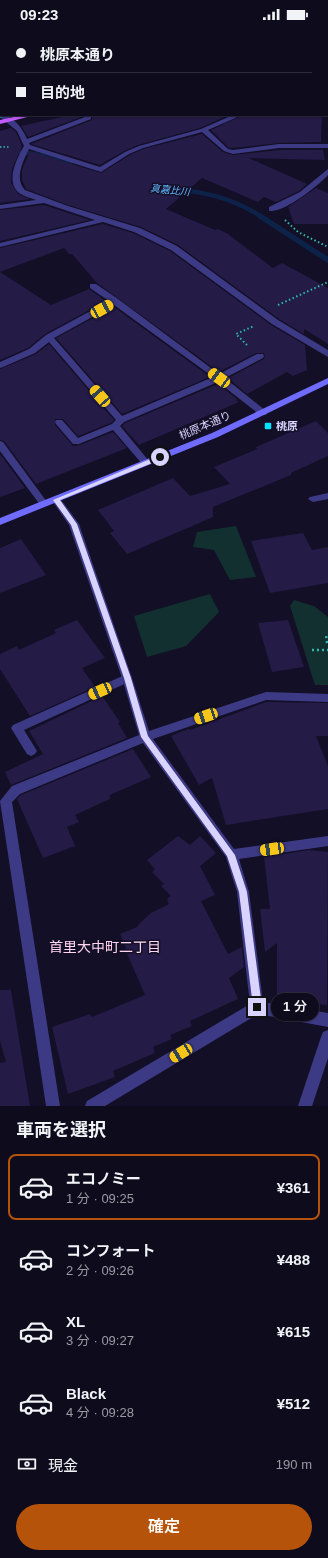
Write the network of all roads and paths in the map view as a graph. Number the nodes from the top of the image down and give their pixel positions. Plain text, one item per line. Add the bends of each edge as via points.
1 (3, 116) edge
2 (27, 116) edge
3 (88, 116) edge
4 (237, 116) edge
5 (8, 120) junction
6 (0, 122) edge
7 (203, 130) junction
8 (27, 145) junction
9 (328, 146) edge
10 (328, 171) edge
11 (44, 201) junction
12 (0, 207) edge
13 (272, 209) joint
14 (105, 220) junction
15 (0, 245) edge
16 (328, 247) edge
17 (328, 282) edge
18 (93, 286) dead end
19 (115, 301) junction
20 (261, 312) junction
21 (49, 338) junction
22 (328, 354) edge
23 (260, 356) dead end
24 (0, 365) edge
25 (219, 378) junction
26 (328, 381) edge
27 (264, 413) junction
28 (59, 422) dead end
29 (118, 423) junction
30 (0, 444) edge
31 (146, 463) junction
32 (328, 496) edge
33 (313, 499) dead end
34 (56, 500) junction
35 (44, 504) junction
36 (0, 522) edge
37 (328, 635) edge
38 (327, 643) edge
39 (312, 650) dead end
40 (328, 650) edge
41 (127, 678) junction
42 (328, 698) edge
43 (145, 737) junction
44 (30, 751) dead end
45 (328, 841) edge
46 (231, 855) junction
47 (257, 1007) junction
48 (328, 1020) edge
49 (328, 1037) edge
50 (53, 1106) edge
51 (92, 1106) edge
52 (305, 1106) edge

1 - 5 street
2 - 5 main road
3 - 8 street via 89,118
4 - 7 street
5 - 6 main road
5 - 8 street via 20,130
7 - 8 street via 141,147 101,170
7 - 9 street via 226,150 233,152 279,146
8 - 11 street via 15,183 18,189 27,195
10 - 13 street via 319,182 288,203
11 - 12 street
11 - 14 street
13 - 16 path via 298,232
14 - 15 street
14 - 20 street via 137,230 174,248
17 - 20 path
18 - 19 street
19 - 21 street
19 - 25 street
20 - 22 street
21 - 24 street via 32,351
21 - 29 street
23 - 25 street
25 - 27 street
25 - 29 street
26 - 27 main road, 桃原本通り
27 - 31 main road, 桃原本通り
28 - 29 street via 76,442
29 - 31 street
30 - 35 street
31 - 34 main road, 桃原本通り
32 - 33 street
34 - 35 main road, 桃原本通り
34 - 41 street via 74,524
35 - 36 main road, 桃原本通り
37 - 38 path
39 - 40 path
41 - 43 street
41 - 44 street via 17,728
42 - 43 street via 266,696
43 - 46 street
43 - 50 street via 16,790 6,801
45 - 46 street
46 - 47 street via 243,892
47 - 48 street
47 - 51 street
49 - 52 street

